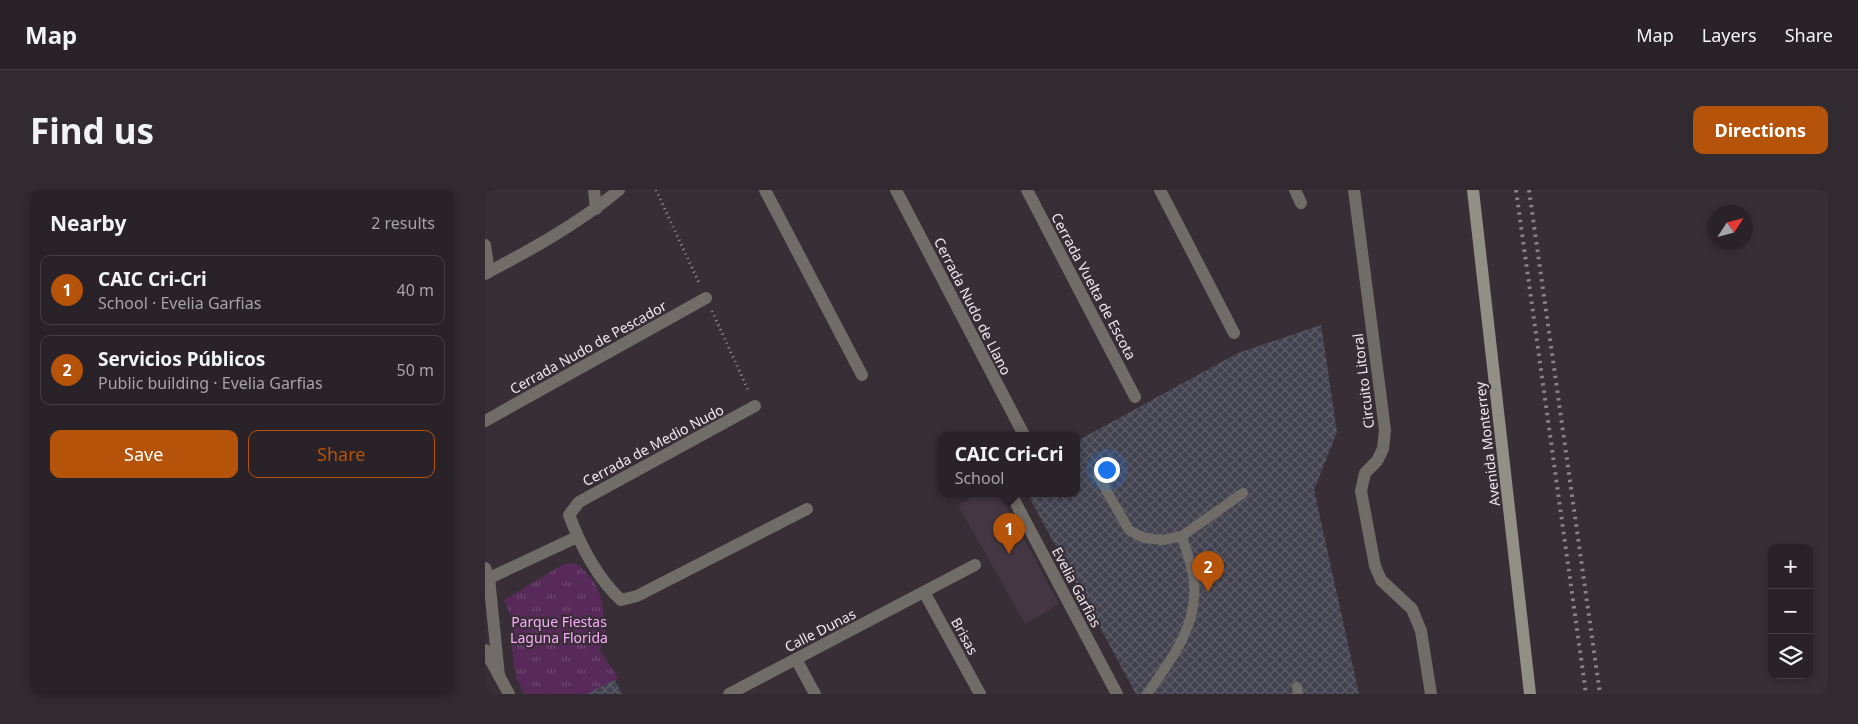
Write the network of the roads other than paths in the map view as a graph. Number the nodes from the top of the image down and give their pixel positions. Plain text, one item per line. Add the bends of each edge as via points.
1 (594, 190) edge
2 (619, 190) edge
3 (765, 190) edge
4 (896, 190) edge
5 (1027, 190) edge
6 (1160, 190) edge
7 (1295, 190) edge
8 (1354, 190) edge
9 (1473, 190) edge
10 (1301, 203) dead end
11 (596, 209) junction
12 (485, 245) edge
13 (487, 273) edge
14 (706, 298) dead end
15 (1234, 334) dead end
16 (862, 375) dead end
17 (1135, 397) dead end
18 (755, 406) dead end
19 (485, 421) edge
20 (1021, 432) edge
21 (1098, 476) dead end
22 (1243, 493) dead end
23 (1013, 497) edge
24 (807, 509) dead end
25 (1182, 536) junction
26 (577, 537) junction
27 (975, 564) dead end
28 (486, 575) edge
29 (924, 592) junction
30 (485, 650) edge
31 (796, 659) junction
32 (499, 676) junction
33 (509, 694) edge
34 (729, 694) edge
35 (815, 694) edge
36 (980, 694) edge
37 (1117, 694) edge
38 (1147, 694) edge
39 (1431, 694) edge
40 (1531, 694) edge

1 - 11 street
2 - 11 street
3 - 16 street
4 - 20 street, Cerrada Nudo de Llano
5 - 17 street, Cerrada Vuelta de Escota
6 - 15 street
7 - 10 street
8 - 39 street, Circuito Litoral via 1385,430 1383,449 1377,461 1365,472 1361,491 1375,566 1381,580 1412,609 1421,631
9 - 40 street, Avenida Monterrey
11 - 13 street via 558,235
12 - 13 street
14 - 19 street, Cerrada Nudo de Pescador
18 - 26 street, Cerrada de Medio Nudo via 579,502 569,515
21 - 25 lane via 1129,530 1144,538 1163,540
22 - 25 lane
23 - 37 street, Evelia Garfias
24 - 26 street via 637,596 621,600 609,589
25 - 38 lane via 1194,581 1193,613 1178,649
26 - 28 street
27 - 29 street, Calle Dunas
28 - 32 street
29 - 31 street, Calle Dunas
29 - 36 street, Brisas
30 - 32 street
31 - 34 street, Calle Dunas
31 - 35 street
32 - 33 street

